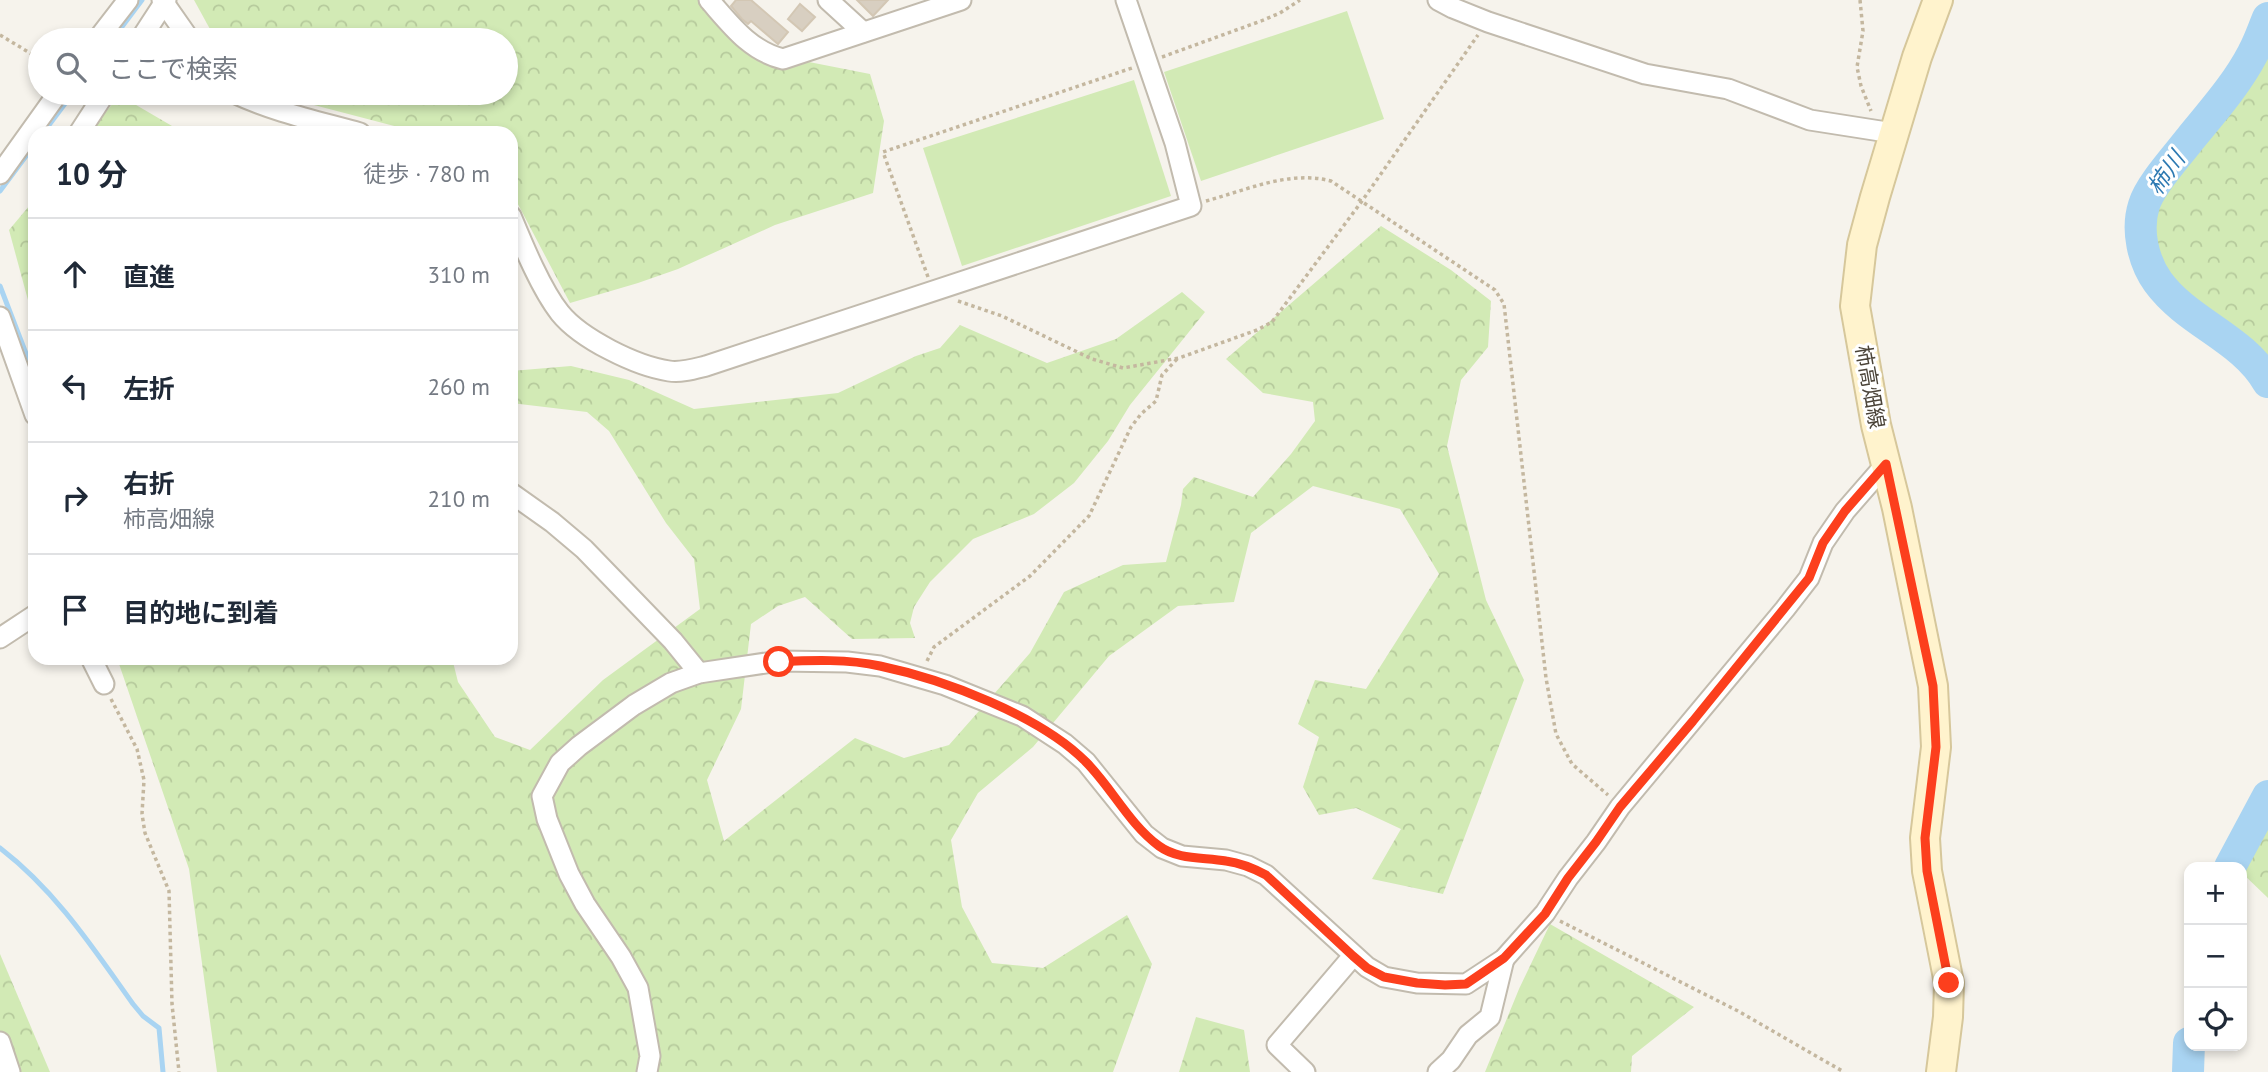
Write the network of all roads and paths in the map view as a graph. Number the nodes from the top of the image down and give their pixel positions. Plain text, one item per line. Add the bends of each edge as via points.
1 (128, 0) edge
2 (709, 0) edge
3 (828, 0) edge
4 (961, 0) edge
5 (1126, 0) edge
6 (1300, 0) edge
7 (1438, 0) edge
8 (1860, 0) edge
9 (1938, 0) edge
10 (164, 1) edge
11 (1488, 22) junction
12 (106, 28) edge
13 (147, 28) edge
14 (182, 28) edge
15 (863, 33) junction
16 (0, 35) edge
17 (28, 52) edge
18 (1146, 63) junction
19 (49, 105) edge
20 (97, 105) edge
21 (261, 105) edge
22 (34, 126) edge
23 (84, 126) edge
24 (333, 126) edge
25 (1883, 132) junction
26 (28, 135) edge
27 (0, 174) edge
28 (1362, 201) junction
29 (1191, 205) junction
30 (518, 231) edge
31 (933, 292) junction
32 (0, 317) edge
33 (1179, 358) junction
34 (28, 395) edge
35 (1886, 464) junction
36 (518, 499) edge
37 (28, 620) edge
38 (0, 638) edge
39 (94, 665) edge
40 (699, 673) junction
41 (919, 677) junction
42 (104, 684) joint
43 (1620, 807) junction
44 (1545, 914) junction
45 (1353, 956) junction
46 (1504, 958) junction
47 (0, 1042) edge
48 (10, 1072) edge
49 (179, 1072) edge
50 (648, 1072) edge
51 (1305, 1072) edge
52 (1438, 1072) edge
53 (1844, 1072) edge
54 (1941, 1072) edge

1 - 12 street
2 - 15 street via 754,47 783,59
3 - 15 street
4 - 15 street
5 - 18 street
6 - 18 path via 1261,21
7 - 11 street
8 - 25 path via 1863,31 1857,67 1864,94
9 - 25 main road, 柿高畑線
10 - 13 street
10 - 14 street
11 - 25 street via 1644,74 1728,89 1810,120
11 - 28 path
16 - 17 path
18 - 29 street
18 - 31 path via 883,152
19 - 22 street
20 - 23 street
21 - 24 street
25 - 35 main road, 柿高畑線 via 1855,306
26 - 27 street
28 - 29 path via 1331,181 1314,177 1286,178
28 - 33 path via 1272,322
28 - 43 path via 1496,290 1504,304 1556,734 1572,764
29 - 31 street
30 - 31 street via 548,294 574,328 622,355 671,372 706,366
31 - 33 path via 1123,368
32 - 34 street
33 - 41 path via 1163,375 1156,401 1131,428 1089,516 1030,576 934,647
35 - 43 street via 1845,511 1823,543 1809,578 1786,609
35 - 54 main road, 柿高畑線 via 1933,686 1936,747 1925,838 1949,983
36 - 40 street via 584,549
37 - 38 street
39 - 42 street
40 - 41 street via 804,660 880,666
40 - 50 street via 634,705 579,746 559,763 542,796 569,874 638,988 650,1056
41 - 45 street via 1022,716 1086,762 1144,834 1161,848 1182,856 1226,860 1266,875
42 - 49 path via 137,749 144,780 145,833 169,891
43 - 44 street
44 - 46 street
44 - 53 path via 1727,1004
45 - 46 street via 1384,977 1445,985 1466,984
45 - 51 street via 1277,1045
46 - 52 street via 1490,1017 1468,1035
47 - 48 street

